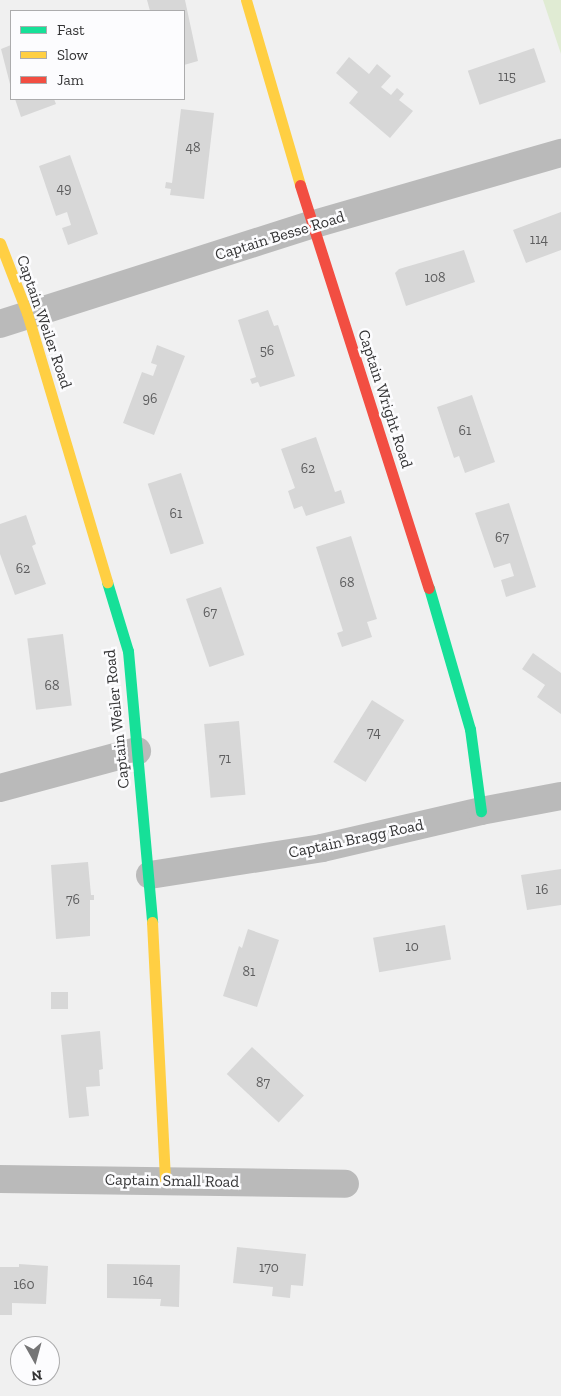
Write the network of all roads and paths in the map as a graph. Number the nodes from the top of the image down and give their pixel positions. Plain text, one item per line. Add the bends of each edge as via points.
1 (246, 0) edge
2 (561, 153) edge
3 (311, 225) junction
4 (0, 243) edge
5 (27, 313) junction
6 (0, 324) edge
7 (137, 751) junction
8 (0, 788) edge
9 (561, 796) edge
10 (481, 811) junction
11 (150, 875) junction
12 (0, 1179) edge
13 (165, 1181) junction
14 (345, 1184) dead end

1 - 3 street, Captain Wright Road
2 - 3 street, Captain Besse Road
3 - 5 street, Captain Besse Road
3 - 10 street, Captain Wright Road via 450,652 470,729
4 - 5 street, Captain Weiler Road
5 - 6 street, Captain Besse Road
5 - 7 street, Captain Weiler Road via 128,651
7 - 8 street
7 - 11 street, Captain Weiler Road
9 - 10 street, Captain Bragg Road
10 - 11 street, Captain Bragg Road via 322,848
11 - 13 street, Captain Weiler Road
12 - 13 street, Captain Small Road
13 - 14 street, Captain Small Road

